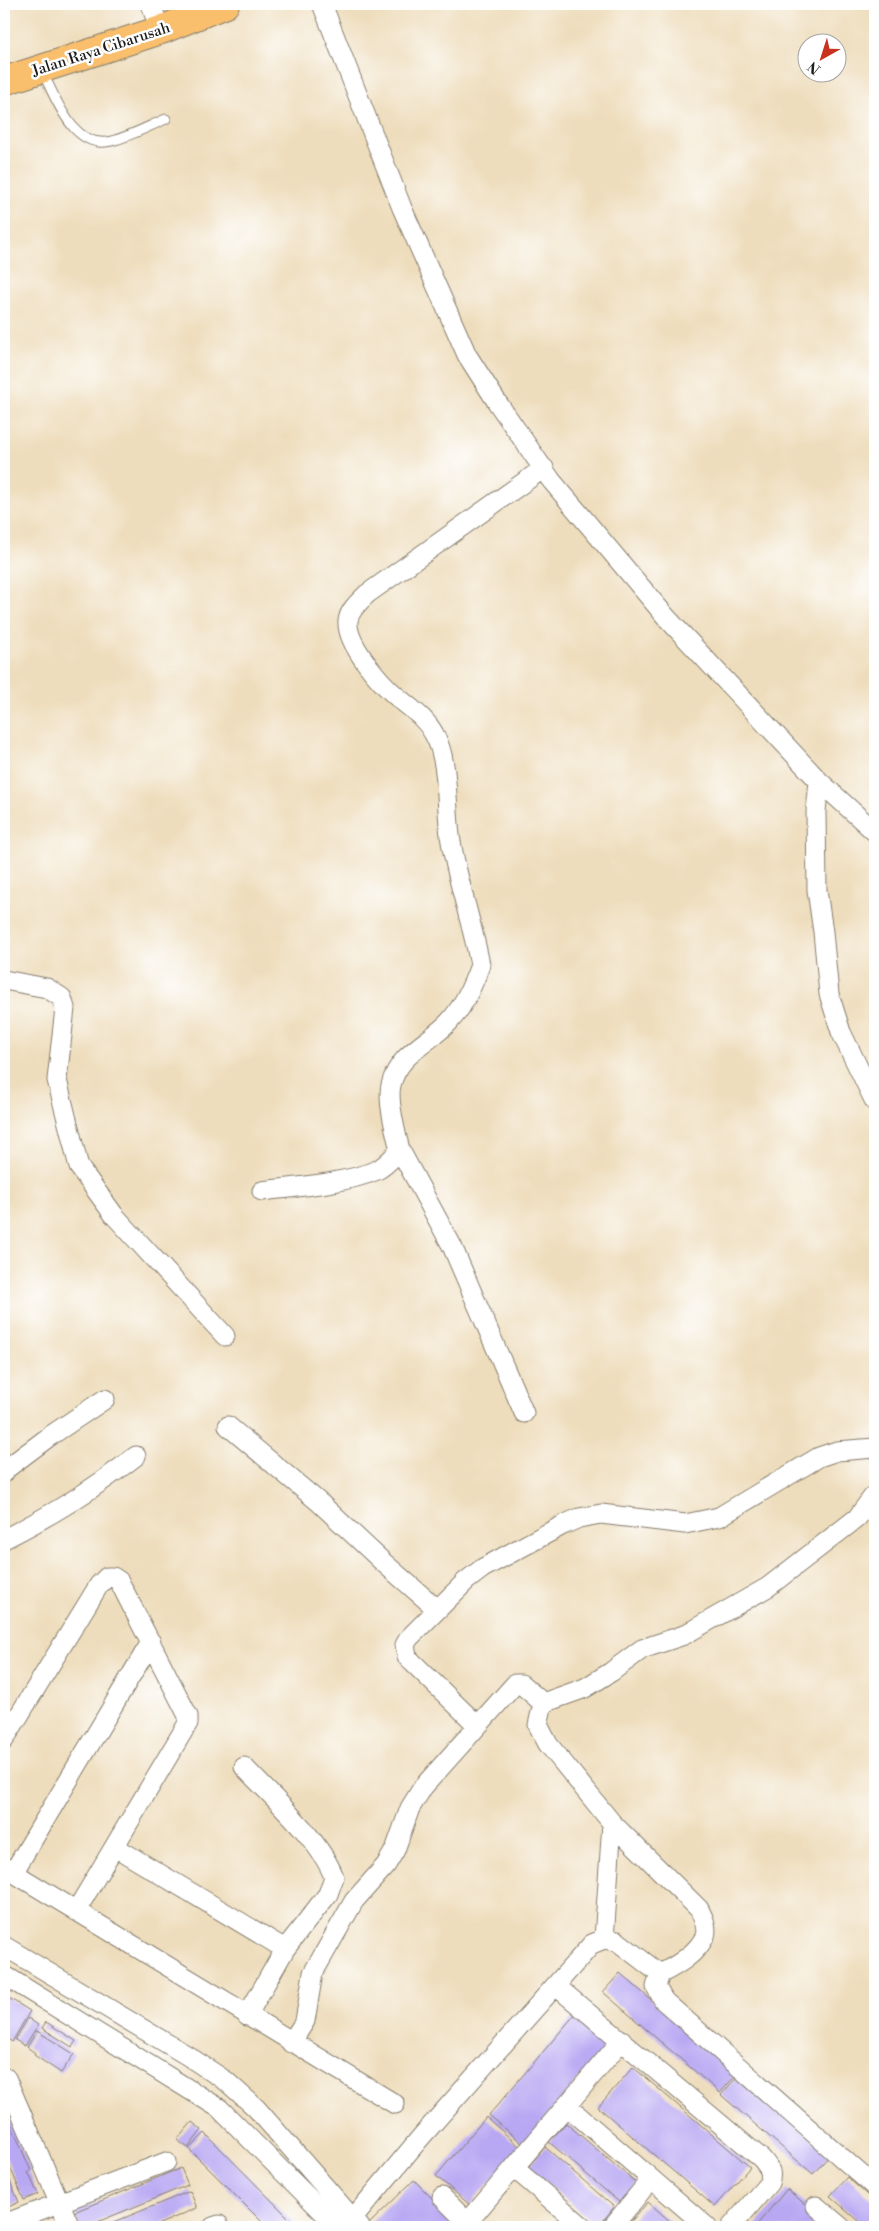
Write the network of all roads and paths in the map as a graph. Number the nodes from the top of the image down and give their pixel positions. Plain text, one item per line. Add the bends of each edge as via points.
1 (150, 4) edge
2 (225, 4) edge
3 (322, 4) edge
4 (161, 30) junction
5 (41, 68) junction
6 (4, 81) edge
7 (166, 119) dead end
8 (544, 468) junction
9 (819, 781) junction
10 (875, 832) edge
11 (4, 980) edge
12 (875, 1102) edge
13 (400, 1150) junction
14 (262, 1191) dead end
15 (225, 1336) dead end
16 (105, 1399) dead end
17 (524, 1413) dead end
18 (228, 1426) dead end
19 (875, 1448) edge
20 (136, 1456) dead end
21 (4, 1474) edge
22 (875, 1494) edge
23 (4, 1539) edge
24 (437, 1609) junction
25 (151, 1642) junction
26 (543, 1702) junction
27 (477, 1725) junction
28 (4, 1740) edge
29 (244, 1767) dead end
30 (612, 1823) junction
31 (115, 1847) junction
32 (9, 1870) edge
33 (76, 1911) junction
34 (604, 1939) junction
35 (4, 1946) edge
36 (286, 1949) junction
37 (660, 1974) junction
38 (4, 1975) edge
39 (556, 1986) junction
40 (247, 2016) junction
41 (622, 2040) junction
42 (290, 2043) junction
43 (6, 2078) dead end
44 (395, 2104) dead end
45 (567, 2106) junction
46 (166, 2162) dead end
47 (514, 2168) junction
48 (652, 2179) junction
49 (875, 2186) edge
50 (442, 2197) dead end
51 (59, 2202) junction
52 (816, 2206) dead end
53 (4, 2224) edge
54 (349, 2225) edge
55 (470, 2225) edge
56 (839, 2226) edge
57 (70, 2227) edge
58 (583, 2227) edge
59 (612, 2227) edge
60 (707, 2227) edge
61 (731, 2227) edge

1 - 4 street
2 - 4 main road, Jalan Raya Cibarusah
3 - 8 street via 402,208 467,355
4 - 5 main road, Jalan Raya Cibarusah
5 - 6 main road, Jalan Raya Cibarusah
5 - 7 lane via 68,120 80,134 92,141 111,141
8 - 9 street via 667,618
8 - 13 street via 367,594 348,620 358,651 395,696 420,716 434,733 441,751 450,836 480,964 473,985 451,1020 398,1066 391,1088
9 - 10 street
9 - 12 street via 816,890 829,994 840,1032
11 - 15 street via 47,988 62,998 65,1008 57,1080 79,1167 114,1215
13 - 14 street via 371,1172 308,1186
13 - 17 street via 452,1246
16 - 21 street via 50,1436 6,1469
18 - 24 street via 320,1503
19 - 24 street via 837,1451 819,1458 719,1516 685,1524 619,1515 579,1518 484,1568
20 - 23 street via 94,1489
22 - 26 street via 857,1518 768,1587 684,1636 642,1649 585,1688
24 - 27 street via 409,1638 405,1650 407,1657
25 - 28 street via 119,1581 107,1577
25 - 31 street via 188,1716 188,1723
25 - 32 street
26 - 27 street via 521,1684 514,1684
26 - 30 street via 538,1725 548,1744
27 - 42 street via 422,1787 410,1808 395,1850 354,1901 313,1973 305,2021
29 - 36 street via 318,1847 334,1877 328,1894
30 - 34 street
30 - 37 street via 699,1909 705,1921 705,1936 693,1951 679,1964
31 - 33 street
31 - 36 street
32 - 33 street
33 - 40 street
34 - 37 street via 617,1941
34 - 39 street via 592,1944
35 - 54 street via 226,2081 256,2108
36 - 40 street
37 - 49 street via 656,1987 664,2001
38 - 54 street via 219,2108
39 - 41 street
39 - 54 street via 421,2137
40 - 42 street
41 - 45 street
41 - 61 street via 770,2168 769,2183
42 - 44 street
43 - 51 street
45 - 47 street
45 - 48 street
46 - 51 street
47 - 55 street
47 - 58 street
48 - 59 street
48 - 60 street
50 - 55 street
51 - 53 street
51 - 57 street
52 - 56 street

